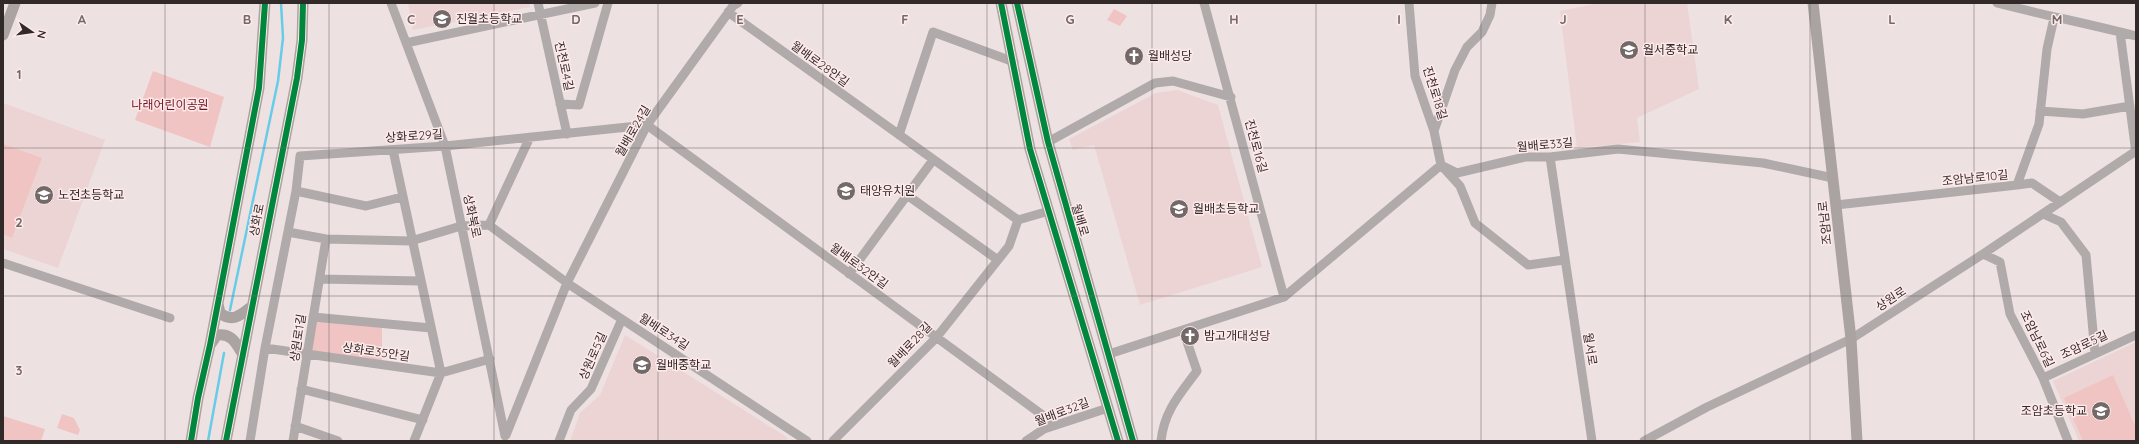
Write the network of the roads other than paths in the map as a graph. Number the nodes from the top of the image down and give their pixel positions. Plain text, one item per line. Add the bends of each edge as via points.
1 (15, 3) edge
2 (265, 3) edge
3 (303, 3) edge
4 (391, 3) edge
5 (538, 3) edge
6 (595, 3) edge
7 (608, 3) edge
8 (1001, 3) edge
9 (1017, 3) edge
10 (1204, 3) edge
11 (1409, 3) edge
12 (1492, 3) edge
13 (1813, 3) edge
14 (1997, 3) edge
15 (733, 6) edge
16 (541, 15) junction
17 (2054, 18) junction
18 (2120, 32) junction
19 (3, 35) edge
20 (2136, 36) edge
21 (406, 43) junction
22 (1014, 62) junction
23 (1231, 97) junction
24 (560, 104) junction
25 (2130, 106) junction
26 (2040, 111) junction
27 (647, 125) junction
28 (1434, 131) junction
29 (567, 134) junction
30 (899, 135) junction
31 (530, 137) junction
32 (1048, 142) junction
33 (445, 146) junction
34 (393, 150) junction
35 (2136, 152) edge
36 (1550, 157) junction
37 (933, 160) junction
38 (1441, 165) junction
39 (1833, 178) junction
40 (2017, 185) junction
41 (296, 191) junction
42 (907, 195) junction
43 (402, 197) junction
44 (2060, 202) junction
45 (1836, 205) junction
46 (1049, 211) junction
47 (2043, 214) junction
48 (1018, 220) junction
49 (489, 225) junction
50 (461, 226) junction
51 (288, 232) junction
52 (326, 239) junction
53 (411, 241) junction
54 (1983, 254) junction
55 (998, 260) junction
56 (1564, 260) junction
57 (3, 263) edge
58 (849, 274) junction
59 (320, 279) junction
60 (420, 281) junction
61 (567, 283) junction
62 (1284, 297) junction
63 (218, 303) junction
64 (251, 307) junction
65 (313, 317) junction
66 (170, 318) dead end
67 (622, 319) junction
68 (431, 328) junction
69 (1184, 330) junction
70 (2136, 335) edge
71 (936, 338) junction
72 (1851, 339) junction
73 (210, 345) junction
74 (265, 348) junction
75 (2095, 353) junction
76 (307, 354) junction
77 (1109, 354) junction
78 (243, 355) junction
79 (490, 360) junction
80 (442, 373) junction
81 (2043, 378) junction
82 (302, 389) junction
83 (1108, 408) junction
84 (423, 420) junction
85 (1056, 425) junction
86 (295, 426) junction
87 (505, 438) edge
88 (1591, 440) edge
89 (191, 441) edge
90 (226, 441) edge
91 (250, 441) edge
92 (293, 441) edge
93 (338, 441) edge
94 (414, 441) edge
95 (559, 441) edge
96 (807, 441) edge
97 (833, 441) edge
98 (1026, 441) edge
99 (1118, 441) edge
100 (1133, 441) edge
101 (1161, 441) edge
102 (1644, 441) edge
103 (1857, 441) edge
104 (2068, 441) edge

1 - 19 main road
2 - 63 main road, 상화로 via 259,88
3 - 64 main road, 상화로 via 297,78
4 - 21 street, 상화북로
5 - 16 street, 진천로4길
6 - 16 street
7 - 24 street via 579,105
8 - 22 main road
9 - 32 main road, 월배로
10 - 23 street, 진천로16길
11 - 28 street, 진천로18길 via 1415,76
12 - 28 street via 1490,15 1482,32 1467,47 1455,70
13 - 39 main road, 조암남로
14 - 17 street
15 - 27 street, 월배로24길
15 - 30 street, 월배로28안길
16 - 21 street
16 - 24 street, 진천로4길
17 - 18 street
17 - 26 street, 조암남로10길 via 2047,49
18 - 20 street
18 - 25 street
21 - 33 street, 상화북로
22 - 30 street via 933,32
22 - 46 main road via 1030,149
23 - 32 street via 1173,81 1155,83
23 - 62 street, 진천로16길
24 - 29 street, 진천로4길
25 - 26 street via 2083,114
25 - 35 street
26 - 40 street, 조암남로10길 via 2039,124
27 - 29 street, 상화로29길
27 - 58 street, 월배로32안길
27 - 61 street, 월배로24길
28 - 38 street, 진천로18길
29 - 31 street, 상화로29길
30 - 37 street, 월배로28안길
31 - 33 street, 상화로29길
31 - 49 street
32 - 77 main road, 월배로
33 - 34 street, 상화로29길
33 - 50 street, 상화북로
34 - 41 street, 상화로29길 via 300,156
34 - 43 street
35 - 44 street, 상원로
36 - 38 street, 월배로33길 via 1525,157 1457,173
36 - 39 street, 월배로33길 via 1618,149 1763,163
36 - 56 street, 월서로
37 - 42 street
37 - 48 street, 월배로28안길
38 - 56 street via 1460,186 1475,223 1528,265
38 - 62 street
39 - 45 main road, 조암남로
40 - 44 street via 2032,183
40 - 45 street, 조암남로10길
41 - 43 street via 366,206
41 - 51 street
42 - 55 street
42 - 58 street
43 - 53 street
44 - 47 street, 상원로
45 - 72 main road, 조암남로
46 - 48 street
46 - 83 main road
47 - 54 street, 상원로
47 - 75 street via 2061,222 2086,255
48 - 55 street, 월배로28길 via 1008,246
49 - 50 street
49 - 61 street
50 - 53 street
50 - 79 street, 상화북로
51 - 52 street
51 - 74 street
52 - 53 street
52 - 59 street, 상원로1길
53 - 60 street
54 - 72 street, 상원로
54 - 81 street, 조암남로6길 via 2000,262 2010,314
55 - 71 street, 월배로28길
56 - 88 street, 월서로
57 - 66 street
58 - 71 street, 월배로32안길
59 - 60 street
59 - 65 street, 상원로1길
60 - 68 street
61 - 67 street, 월배로34길
61 - 87 street, 월배로24길
62 - 69 street
63 - 64 main road via 220,313 228,319 236,318
63 - 73 main road, 상화로
64 - 78 main road, 상화로
65 - 68 street
65 - 76 street, 상원로1길
67 - 95 street, 상원로5길 via 591,390 571,410
67 - 96 street, 월배로34길
68 - 80 street
69 - 77 street
69 - 101 street via 1197,371 1169,409
70 - 75 street, 조암로5길
71 - 85 street, 월배로32안길
71 - 97 street, 월배로28길
72 - 102 street, 상원로 via 1707,407
72 - 103 main road, 조암남로
73 - 78 main road via 217,336 227,335 233,339
73 - 89 main road, 상화로
74 - 76 street, 상화로35안길
74 - 91 street
75 - 81 street, 조암로5길
76 - 80 street, 상화로35안길
76 - 82 street, 상원로1길
77 - 100 main road, 월배로
78 - 90 main road, 상화로
79 - 80 street
79 - 87 street, 상화북로
80 - 84 street
81 - 104 street, 조암남로6길
82 - 84 street
82 - 86 street, 상원로1길
83 - 85 street, 월배로32길
83 - 99 main road
84 - 94 street
85 - 98 street, 월배로32길 via 1044,429
86 - 92 street, 상원로1길
86 - 93 street

